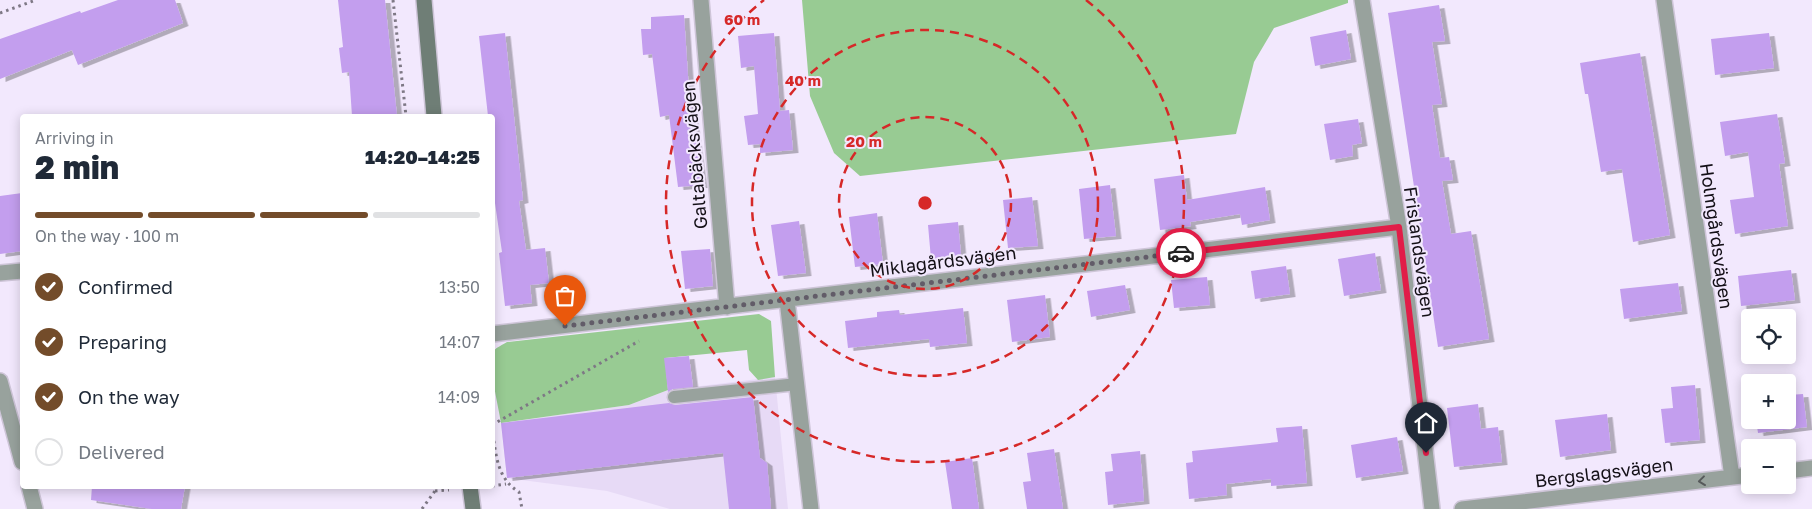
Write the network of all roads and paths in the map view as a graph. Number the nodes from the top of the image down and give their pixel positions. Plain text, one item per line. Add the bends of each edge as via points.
1 (36, 0) edge
2 (394, 0) edge
3 (424, 0) edge
4 (701, 0) edge
5 (1362, 0) edge
6 (1664, 0) edge
7 (0, 14) edge
8 (406, 114) edge
9 (434, 114) edge
10 (1399, 227) junction
11 (20, 271) edge
12 (0, 274) edge
13 (787, 300) junction
14 (726, 307) junction
15 (495, 334) edge
16 (639, 340) dead end
17 (0, 380) edge
18 (797, 384) junction
19 (674, 397) dead end
20 (495, 425) edge
21 (495, 450) edge
22 (20, 455) edge
23 (1812, 468) edge
24 (1796, 469) edge
25 (1741, 476) edge
26 (1732, 477) junction
27 (506, 484) junction
28 (495, 486) edge
29 (30, 489) edge
30 (436, 489) edge
31 (470, 489) edge
32 (35, 509) edge
33 (422, 509) edge
34 (473, 509) edge
35 (522, 509) edge
36 (811, 509) edge
37 (1432, 509) edge
38 (1462, 509) edge

1 - 7 path
2 - 8 path
3 - 9 street
4 - 14 street, Galtabäcksvägen
5 - 10 street, Frislandsvägen
6 - 26 street, Holmgårdsvägen
10 - 13 street, Miklagårdsvägen
10 - 37 street, Frislandsvägen
11 - 12 street
13 - 14 street, Miklagårdsvägen
13 - 18 street
14 - 15 street, Miklagårdsvägen
16 - 20 path
17 - 22 street
18 - 19 lane
18 - 36 street
21 - 27 path
23 - 24 street
25 - 26 street, Bergslagsvägen
26 -> 38 street, Bergslagsvägen
27 - 28 path
27 - 35 path via 519,492
29 - 32 street
30 - 33 path
31 - 34 street

